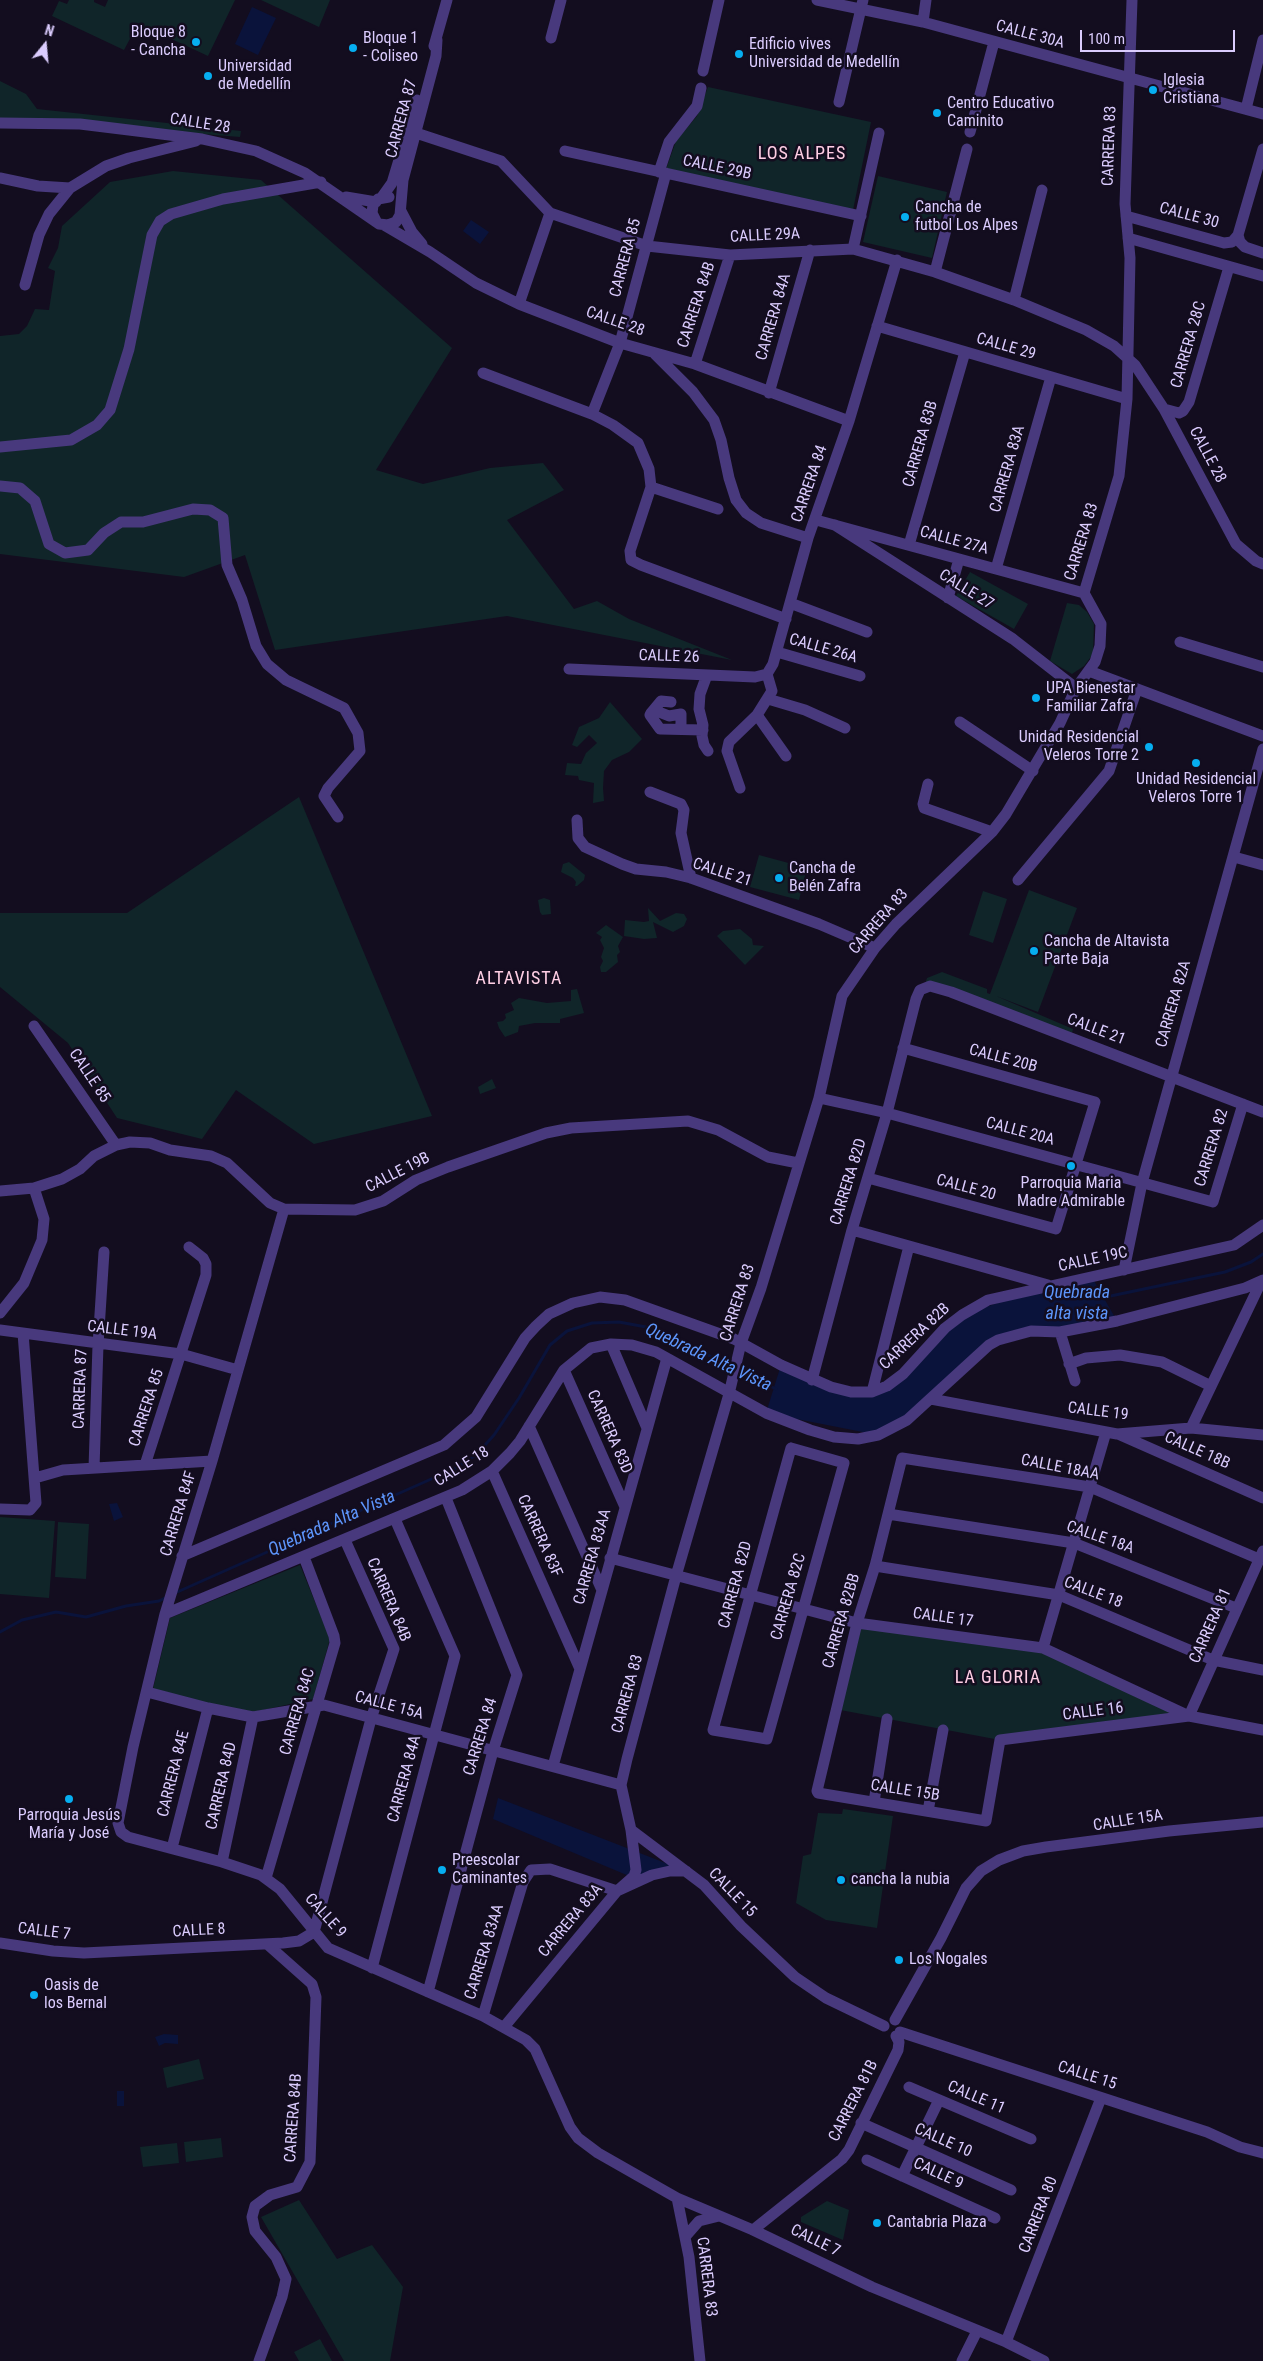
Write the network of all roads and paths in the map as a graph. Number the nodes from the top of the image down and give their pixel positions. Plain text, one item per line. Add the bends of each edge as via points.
1 (447, 0) edge
2 (560, 0) edge
3 (718, 0) edge
4 (817, 0) edge
5 (926, 0) edge
6 (1132, 0) edge
7 (862, 4) edge
8 (923, 22) junction
9 (551, 38) dead end
10 (436, 40) junction
11 (1263, 40) edge
12 (994, 42) junction
13 (702, 71) dead end
14 (1129, 78) junction
15 (701, 88) dead end
16 (839, 102) dead end
17 (1246, 109) junction
18 (1263, 114) edge
19 (0, 123) edge
20 (970, 132) dead end
21 (416, 133) junction
22 (879, 133) dead end
23 (202, 139) junction
24 (1263, 148) edge
25 (967, 149) dead end
26 (565, 151) dead end
27 (662, 173) junction
28 (0, 178) edge
29 (320, 182) junction
30 (70, 188) junction
31 (1042, 190) dead end
32 (337, 194) junction
33 (379, 200) junction
34 (400, 209) junction
35 (550, 214) junction
36 (861, 216) junction
37 (1126, 216) junction
38 (380, 223) junction
39 (1238, 235) junction
40 (1128, 238) junction
41 (647, 246) junction
42 (853, 248) junction
43 (810, 250) junction
44 (430, 252) junction
45 (1263, 253) edge
46 (730, 255) junction
47 (897, 260) junction
48 (1229, 266) junction
49 (935, 272) junction
50 (1263, 276) edge
51 (26, 285) dead end
52 (1014, 300) junction
53 (519, 304) junction
54 (877, 326) junction
55 (620, 343) junction
56 (654, 352) junction
57 (965, 352) junction
58 (1127, 356) junction
59 (695, 364) junction
60 (483, 373) dead end
61 (1050, 377) junction
62 (769, 393) junction
63 (1127, 399) junction
64 (1164, 409) junction
65 (592, 414) junction
66 (849, 421) junction
67 (0, 447) edge
68 (0, 486) edge
69 (651, 487) junction
70 (718, 509) dead end
71 (816, 520) junction
72 (835, 525) junction
73 (808, 538) junction
74 (909, 545) junction
75 (958, 559) junction
76 (1263, 564) edge
77 (996, 569) junction
78 (1084, 594) junction
79 (948, 598) junction
80 (790, 603) junction
81 (786, 619) junction
82 (867, 632) dead end
83 (1180, 642) dead end
84 (776, 652) junction
85 (1263, 667) edge
86 (569, 670) dead end
87 (1089, 671) junction
88 (767, 674) junction
89 (707, 675) junction
90 (860, 676) dead end
91 (1076, 688) junction
92 (1137, 689) junction
93 (768, 699) junction
94 (671, 702) dead end
95 (654, 710) junction
96 (756, 715) junction
97 (960, 722) dead end
98 (845, 728) dead end
99 (676, 729) junction
100 (703, 730) junction
101 (1263, 736) edge
102 (1263, 749) edge
103 (708, 751) dead end
104 (786, 756) dead end
105 (1033, 771) junction
106 (928, 784) dead end
107 (740, 788) dead end
108 (650, 792) dead end
109 (338, 817) dead end
110 (577, 820) dead end
111 (992, 832) junction
112 (1234, 857) junction
113 (1263, 865) edge
114 (691, 878) junction
115 (1018, 880) dead end
116 (875, 948) junction
117 (918, 993) joint
118 (34, 1026) dead end
119 (903, 1048) junction
120 (1171, 1076) junction
121 (819, 1098) junction
122 (1243, 1104) junction
123 (1263, 1112) edge
124 (887, 1113) junction
125 (116, 1145) junction
126 (798, 1163) junction
127 (1076, 1164) junction
128 (868, 1178) junction
129 (1142, 1183) junction
130 (34, 1188) junction
131 (0, 1191) edge
132 (1213, 1202) joint
133 (284, 1209) junction
134 (1263, 1225) edge
135 (852, 1230) junction
136 (909, 1246) junction
137 (189, 1247) dead end
138 (104, 1252) dead end
139 (1124, 1270) junction
140 (1262, 1281) edge
141 (1050, 1285) junction
142 (0, 1313) edge
143 (0, 1330) edge
144 (1060, 1332) junction
145 (22, 1334) junction
146 (741, 1343) junction
147 (611, 1344) junction
148 (98, 1345) junction
149 (181, 1354) junction
150 (667, 1358) junction
151 (1069, 1364) junction
152 (238, 1370) junction
153 (564, 1370) junction
154 (812, 1380) junction
155 (1075, 1381) dead end
156 (1211, 1386) junction
157 (872, 1392) junction
158 (729, 1394) junction
159 (931, 1399) junction
160 (529, 1426) junction
161 (647, 1428) junction
162 (1190, 1428) junction
163 (1112, 1433) junction
164 (1263, 1435) edge
165 (902, 1458) joint
166 (212, 1460) junction
167 (844, 1463) joint
168 (145, 1465) junction
169 (94, 1468) junction
170 (492, 1471) junction
171 (35, 1478) junction
172 (1090, 1487) junction
173 (446, 1498) junction
174 (1263, 1498) edge
175 (624, 1507) junction
176 (0, 1509) edge
177 (888, 1514) junction
178 (395, 1519) junction
179 (345, 1540) junction
180 (1074, 1542) junction
181 (1261, 1555) edge
182 (182, 1556) junction
183 (304, 1557) junction
184 (610, 1558) junction
185 (875, 1566) junction
186 (676, 1576) junction
187 (601, 1588) junction
188 (750, 1594) junction
189 (1059, 1595) junction
190 (802, 1608) junction
191 (1236, 1608) junction
192 (165, 1614) junction
193 (857, 1623) junction
194 (1043, 1648) junction
195 (1214, 1660) junction
196 (580, 1669) junction
197 (1263, 1670) edge
198 (147, 1692) junction
199 (318, 1705) junction
200 (208, 1708) junction
201 (1189, 1716) junction
202 (254, 1717) junction
203 (371, 1719) junction
204 (887, 1719) dead end
205 (943, 1730) dead end
206 (1263, 1730) edge
207 (433, 1734) junction
208 (767, 1739) joint
209 (493, 1751) junction
210 (553, 1766) junction
211 (621, 1785) junction
212 (818, 1793) joint
213 (874, 1802) junction
214 (928, 1811) junction
215 (986, 1821) joint
216 (1263, 1822) edge
217 (631, 1830) junction
218 (120, 1832) joint
219 (172, 1848) junction
220 (222, 1862) junction
221 (686, 1871) junction
222 (266, 1878) junction
223 (617, 1891) junction
224 (314, 1932) junction
225 (0, 1942) edge
226 (267, 1944) junction
227 (84, 1952) joint
228 (372, 1968) junction
229 (428, 1992) junction
230 (483, 2016) junction
231 (890, 2024) junction
232 (504, 2027) junction
233 (898, 2034) junction
234 (909, 2087) dead end
235 (1100, 2098) junction
236 (939, 2100) junction
237 (861, 2123) junction
238 (578, 2138) joint
239 (1031, 2139) dead end
240 (916, 2146) junction
241 (1263, 2153) edge
242 (867, 2160) dead end
243 (902, 2176) junction
244 (1011, 2190) dead end
245 (677, 2198) junction
246 (719, 2216) junction
247 (994, 2218) dead end
248 (753, 2230) junction
249 (685, 2237) junction
250 (977, 2331) junction
251 (1006, 2342) junction
252 (259, 2361) edge
253 (700, 2361) edge
254 (962, 2361) edge
255 (1044, 2361) edge

1 - 10 street, CARRERA 87
2 - 9 street
3 - 13 street
4 - 7 street, CALLE 30A
5 - 8 street
6 - 14 street, CARRERA 83
7 - 8 street, CALLE 30A
7 - 16 street
8 - 12 street, CALLE 30A
10 - 21 street, CARRERA 87 via 436,56
10 - 33 street, CARRERA 87 via 392,182
11 - 17 street
12 - 14 street, CALLE 30A
12 - 20 street
14 - 17 street, CALLE 30A
14 - 37 street, CARRERA 83
15 - 27 street, CARRERA 85 via 697,106 669,142
17 - 18 street, CALLE 30A
19 - 23 street, CALLE 28 via 80,124
21 - 34 street, CARRERA 87 via 403,180
21 - 35 street, CALLE 29A via 501,160
22 - 36 street
23 - 29 street, CALLE 28 via 256,151
23 - 30 street via 106,166
24 - 39 street
25 - 49 street
26 - 27 street, CALLE 29B
27 - 36 street, CALLE 29B
27 - 41 street, CARRERA 85
28 - 30 street via 38,186
29 - 32 street, CALLE 28
29 - 67 street via 223,199 171,214 160,221 152,235 129,349 110,410 97,425 71,440
30 - 51 street via 39,235
31 - 52 street
32 - 33 street
32 - 38 street, CALLE 28
33 - 34 street via 394,200
33 - 38 street via 372,213
34 - 38 street via 396,222
34 - 44 street via 412,232
35 - 41 street, CALLE 29A
35 - 53 street
36 - 42 street
37 - 39 street, CALLE 30 via 1224,242 1232,242
37 - 40 street, CARRERA 83
38 - 44 street, CALLE 28
39 - 45 street, CALLE 30 via 1245,247
40 - 48 street
40 - 58 street, CARRERA 83
41 - 46 street, CALLE 29A
41 - 55 street, CARRERA 85
42 - 43 street, CALLE 29A
42 - 47 street, CALLE 29A
43 - 46 street, CALLE 29A
43 - 62 street, CARRERA 84A
44 - 53 street, CALLE 28 via 476,284
46 - 59 street, CARRERA 84B
47 - 49 street, CALLE 29A
47 - 54 street, CARRERA 84
48 - 50 street
48 - 64 street, CARRERA 28C via 1189,402 1179,413
49 - 52 street, CALLE 29A
52 - 58 street, CALLE 29A via 1086,330
53 - 55 street, CALLE 28
54 - 57 street, CALLE 29
54 - 66 street, CARRERA 84
55 - 56 street, CALLE 28
55 - 65 street, CARRERA 85
56 - 59 street, CALLE 28
56 - 73 street via 693,392 714,420 736,500 746,513 761,523
57 - 61 street, CALLE 29
57 - 74 street, CARRERA 83B
58 - 63 street, CARRERA 83
58 - 64 street, CALLE 28
59 - 62 street, CALLE 28
60 - 65 street
61 - 63 street, CALLE 29
61 - 77 street, CARRERA 83A
62 - 66 street, CALLE 28
63 - 78 street, CARRERA 83 via 1119,476
64 - 76 street, CALLE 28 via 1236,544
65 - 69 street via 638,443 649,469
66 - 71 street, CARRERA 84
68 - 109 street via 20,488 35,501 49,544 65,553 88,550 120,522 143,522 193,509 210,510 223,518 227,565 256,646 267,664 286,680 344,708 358,733 360,751 324,796
69 - 70 street
69 - 81 street via 630,551 631,560
71 - 72 street, CALLE 27A
71 - 73 street, CARRERA 84
72 - 74 street, CALLE 27A
72 - 79 street, CALLE 27
73 - 80 street, CARRERA 84
74 - 75 street, CALLE 27A
75 - 77 street, CALLE 27A
75 - 79 street
77 - 78 street, CALLE 27A
78 - 87 street, CARRERA 83 via 1101,624 1100,646
79 - 91 street, CALLE 27 via 1013,639
80 - 81 street, CARRERA 84
80 - 82 street
81 - 84 street, CARRERA 84
83 - 85 street
84 - 88 street, CARRERA 84
84 - 90 street, CALLE 26A
86 - 89 street, CALLE 26
87 - 91 street, CARRERA 83
87 - 92 street
88 - 89 street, CALLE 26 via 755,677
88 - 93 street, CARRERA 84 via 772,691
89 - 100 street via 700,694
91 - 105 street, CARRERA 83
92 - 101 street
92 - 115 street via 1109,771
93 - 96 street
93 - 98 street via 805,710
94 - 95 street via 663,700
95 - 99 street via 650,715 660,729
95 - 99 street via 670,716 681,714
96 - 104 street
96 - 107 street via 729,742 727,751
97 - 105 street
99 - 100 street
100 - 103 street via 704,745
102 - 112 street, CARRERA 82A
105 - 111 street, CARRERA 83
106 - 111 street via 924,808
108 - 114 street via 681,804 684,810 681,833
110 - 114 street, CALLE 21 via 578,838 585,847 636,869
111 - 116 street, CARRERA 83 via 948,872
112 - 113 street
112 - 120 street, CARRERA 82A
114 - 116 street, CALLE 21 via 819,924
116 - 121 street, CARRERA 83 via 842,996
117 - 119 street, CARRERA 82D
117 - 120 street, CALLE 21 via 930,986 951,992
118 - 125 street, CALLE 85
119 - 124 street, CARRERA 82D
119 - 127 street, CALLE 20B via 1095,1102
120 - 122 street, CALLE 21
120 - 129 street, CARRERA 82A
121 - 124 street, CALLE 20A
121 - 126 street, CARRERA 83
122 - 123 street, CALLE 21
122 - 132 street, CARRERA 82
124 - 127 street, CALLE 20A
124 - 128 street, CARRERA 82D
125 - 130 street, CALLE 19B via 62,1179
125 - 133 street, CALLE 19B via 150,1143 170,1150 211,1156 227,1163 270,1203
126 - 133 street, CALLE 19B via 768,1157 718,1130 688,1121 571,1128 546,1133 448,1166 369,1207 333,1211
126 - 146 street, CARRERA 83
127 - 128 street, CALLE 20 via 1056,1229
127 - 129 street, CALLE 20A
128 - 135 street, CARRERA 82D
129 - 132 street, CALLE 20A
129 - 139 street, CARRERA 82A
130 - 131 street, CALLE 19B
130 - 142 street via 44,1219 42,1240 24,1282
133 - 152 street, CARRERA 84F
134 - 139 street, CALLE 19C via 1234,1245
135 - 136 street, CALLE 19C
135 - 154 street, CARRERA 82D
136 - 141 street, CALLE 19C
136 - 157 street
137 - 149 street, CARRERA 85 via 203,1258 206,1275
138 - 148 street, CARRERA 87
139 - 141 street, CALLE 19C
140 - 144 street via 1117,1321
140 - 156 street
141 - 157 street, CARRERA 82B via 988,1300 974,1307 945,1328 903,1374
143 - 145 street, CALLE 19A
144 - 151 street
144 - 159 street via 1031,1330 989,1344
145 - 148 street, CALLE 19A
145 - 171 street
146 - 154 street
146 - 158 street, CARRERA 83
146 - 182 street, CALLE 18 via 613,1297 589,1298 558,1308 525,1338 480,1413 444,1446
147 - 150 street, CALLE 18 via 632,1345
147 - 153 street, CALLE 18 via 591,1348
147 - 161 street
148 - 149 street, CALLE 19A
148 - 169 street, CARRERA 87
149 - 152 street, CALLE 19A
149 - 168 street, CARRERA 85
150 - 158 street, CALLE 18
150 - 161 street, CARRERA 83AA
151 - 155 street
151 - 156 street via 1086,1358 1120,1355 1162,1362
152 - 166 street, CARRERA 84F
153 - 160 street, CALLE 18
153 - 175 street, CARRERA 83D
154 - 157 street via 852,1392
156 - 162 street
158 - 159 street via 766,1413 834,1437 858,1439 878,1435 907,1420
158 - 186 street, CARRERA 83
159 - 163 street, CALLE 19
160 - 170 street, CALLE 18
160 - 187 street
161 - 175 street, CARRERA 83AA
162 - 163 street, CALLE 19
162 - 164 street, CALLE 19
163 - 172 street
163 - 174 street, CALLE 18B
165 - 172 street, CALLE 18AA
165 - 177 street, CARRERA 82BB
166 - 168 street
166 - 182 street, CARRERA 84F
167 - 188 street, CARRERA 82D via 791,1448
167 - 190 street, CARRERA 82C
168 - 169 street
169 - 171 street via 63,1470
170 - 173 street, CALLE 18
170 - 196 street, CARRERA 83F
171 - 176 street via 35,1507 30,1510
172 - 180 street
172 - 181 street, CALLE 18AA
173 - 178 street, CALLE 18
173 - 209 street, CARRERA 84 via 517,1672
175 - 184 street, CARRERA 83AA
177 - 180 street, CALLE 18A
177 - 185 street, CARRERA 82BB
178 - 179 street, CALLE 18
178 - 207 street, CARRERA 84A via 455,1656
179 - 183 street, CALLE 18
179 - 203 street, CARRERA 84B via 394,1650
180 - 189 street
180 - 191 street, CALLE 18A
181 - 191 street, CARRERA 81
182 - 192 street, CARRERA 84F
183 - 192 street, CALLE 18
183 - 199 street, CARRERA 84C via 335,1643
184 - 186 street, CALLE 17
184 - 187 street, CARRERA 83AA
185 - 189 street, CALLE 18
185 - 193 street, CARRERA 82BB
186 - 188 street, CALLE 17
186 - 211 street, CARRERA 83
187 - 196 street, CARRERA 83AA
188 - 190 street, CALLE 17
188 - 208 street, CARRERA 82D via 713,1730
189 - 194 street
189 - 195 street, CALLE 18
190 - 193 street, CALLE 17
190 - 208 street, CARRERA 82C
191 - 195 street, CARRERA 81
192 - 198 street, CARRERA 84F
193 - 194 street, CALLE 17
193 - 212 street, CARRERA 82BB
194 - 201 street, CALLE 17
195 - 197 street, CALLE 18
195 - 201 street, CARRERA 81
196 - 210 street, CARRERA 83AA
198 - 200 street, CALLE 15A
198 - 218 street, CARRERA 84F via 118,1823
199 - 202 street, CALLE 15A
199 - 203 street, CALLE 15A
199 - 222 street, CARRERA 84C
200 - 202 street, CALLE 15A
200 - 219 street, CARRERA 84E
201 - 206 street, CALLE 17
201 - 215 street, CALLE 16 via 1000,1740
202 - 220 street, CARRERA 84D
203 - 207 street, CALLE 15A
203 - 224 street, CARRERA 84B
204 - 213 street
205 - 214 street
207 - 209 street, CALLE 15A
207 - 228 street, CARRERA 84A
209 - 210 street, CALLE 15A
209 - 229 street, CARRERA 84
210 - 211 street, CALLE 15A
211 - 217 street, CARRERA 83
212 - 213 street, CALLE 15B
213 - 214 street, CALLE 15B
214 - 215 street, CALLE 15B
216 - 231 street, CALLE 15A via 1046,1847 999,1860 981,1871 969,1884 942,1938
217 - 221 street, CALLE 15
217 - 223 street, CARRERA 83 via 636,1870 634,1876
218 - 219 street, CALLE 9
219 - 220 street, CALLE 9
220 - 222 street, CALLE 9
221 - 223 street, CARRERA 83A via 652,1875
221 - 231 street, CALLE 15 via 704,1885 795,1978 826,1998
222 - 224 street, CALLE 9 via 280,1889
223 - 230 street, CARRERA 83AA via 550,1869 531,1870 523,1882
223 - 232 street, CARRERA 83A
224 - 226 street, CALLE 8 via 299,1941
224 - 228 street, CALLE 9 via 328,1948
225 - 227 street, CALLE 7 via 53,1951
226 - 227 street, CALLE 8
226 - 252 street, CARRERA 84B via 312,1984 316,1997 310,2162 297,2187 270,2195 256,2206 252,2217 256,2231 276,2258 286,2279
228 - 229 street, CALLE 9
229 - 230 street, CALLE 9
230 - 232 street, CALLE 9
231 - 233 street, CALLE 15 via 888,2035
232 - 238 street, CALLE 9 via 532,2044
233 - 235 street, CALLE 15
233 - 237 street, CARRERA 81B via 898,2050
234 - 236 street, CALLE 11
235 - 241 street, CALLE 15
235 - 251 street, CARRERA 80
236 - 239 street, CALLE 11
236 - 240 street
237 - 240 street, CALLE 10
237 - 248 street, CARRERA 81B via 842,2159
238 - 245 street, CALLE 7
240 - 243 street
240 - 244 street, CALLE 10
242 - 243 street, CALLE 9
243 - 247 street, CALLE 9
245 - 246 street, CALLE 7
245 - 249 street, CARRERA 83
246 - 248 street, CALLE 7
246 - 249 street via 699,2221
248 - 250 street, CALLE 7 via 872,2287
249 - 253 street, CARRERA 83
250 - 251 street, CALLE 7
250 - 254 street
251 - 255 street, CALLE 7

